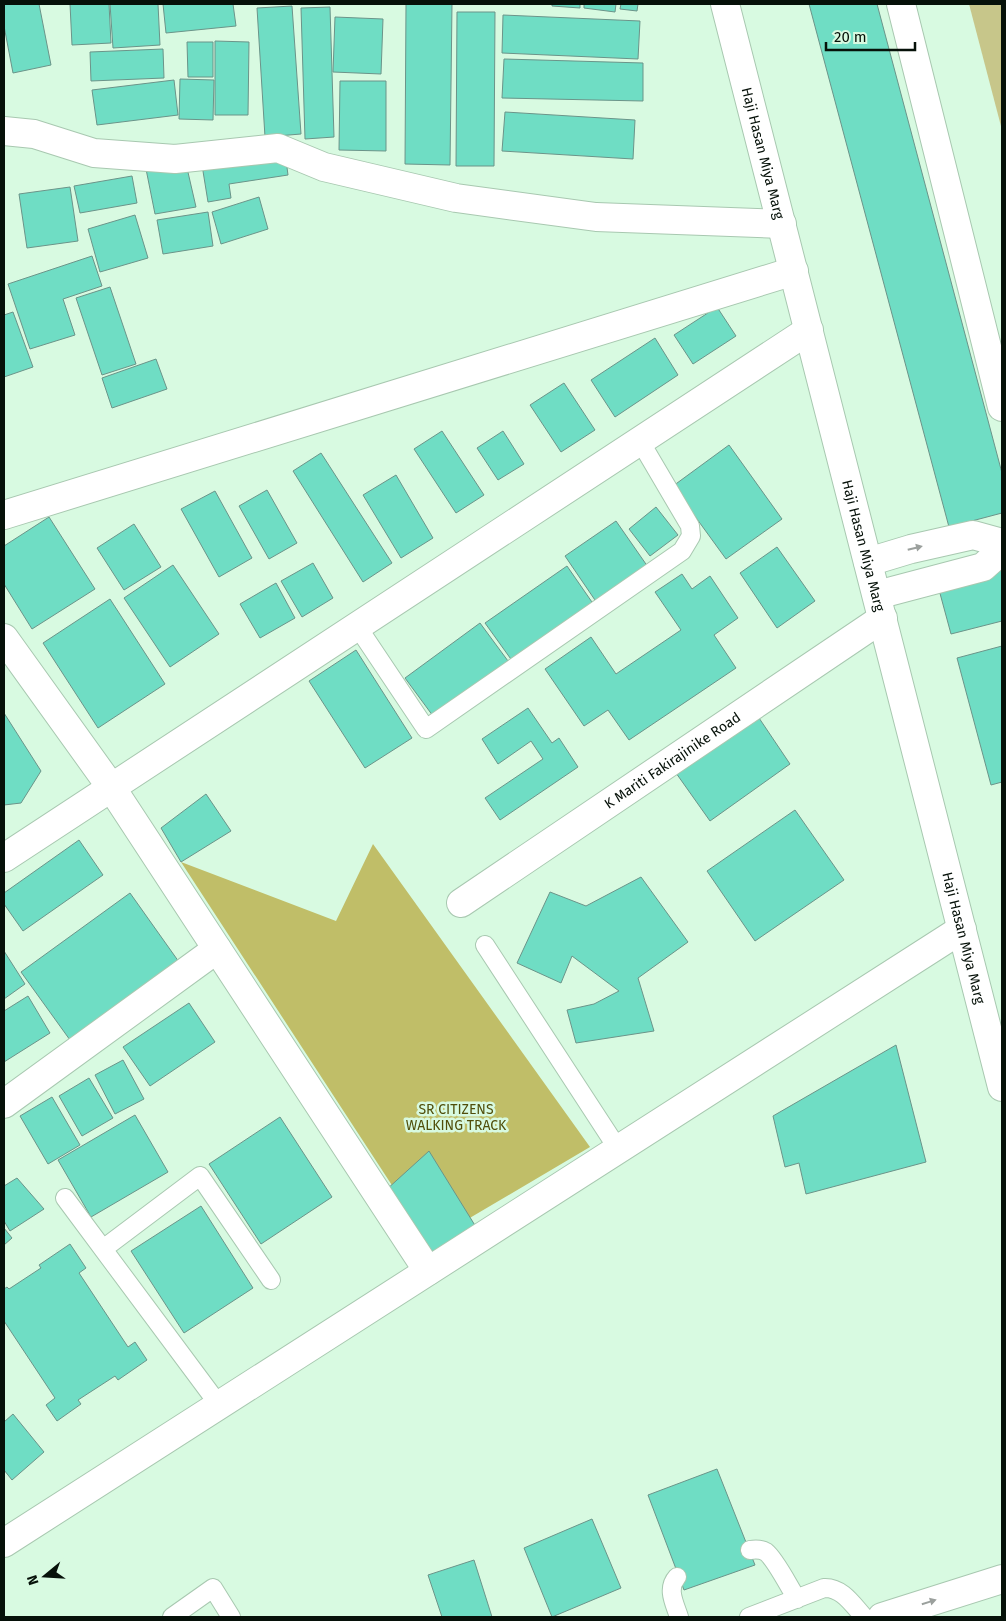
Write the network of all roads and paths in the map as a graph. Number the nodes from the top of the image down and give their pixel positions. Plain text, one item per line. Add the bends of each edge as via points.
1 (725, 4) edge
2 (902, 4) edge
3 (4, 130) edge
4 (782, 224) junction
5 (794, 270) junction
6 (809, 330) junction
7 (1002, 407) edge
8 (640, 441) junction
9 (4, 515) edge
10 (1002, 543) edge
11 (1002, 550) edge
12 (868, 562) junction
13 (880, 607) junction
14 (357, 626) junction
15 (4, 638) edge
16 (111, 787) junction
17 (4, 858) edge
18 (462, 903) dead end
19 (962, 929) junction
20 (485, 945) dead end
21 (217, 949) junction
22 (1002, 1087) edge
23 (4, 1104) edge
24 (618, 1149) junction
25 (65, 1198) dead end
26 (103, 1249) junction
27 (428, 1271) junction
28 (271, 1280) dead end
29 (218, 1405) junction
30 (4, 1543) edge
31 (750, 1550) dead end
32 (677, 1577) dead end
33 (1002, 1579) edge
34 (797, 1599) junction
35 (172, 1617) edge
36 (232, 1617) edge
37 (679, 1617) edge
38 (749, 1617) edge
39 (864, 1617) edge
40 (882, 1617) edge

1 - 4 street, Haji Hasan Miya Marg
2 - 7 street
3 - 4 street via 34,134 94,154 175,159 278,148 324,167 456,198 596,217
4 - 5 street, Haji Hasan Miya Marg
5 - 6 street, Haji Hasan Miya Marg
5 - 9 street
6 - 8 street
6 - 12 street, Haji Hasan Miya Marg
8 - 14 street
8 - 14 lane via 690,526 691,536 682,551 426,729
12 -> 10 street via 973,535
11 - 13 street, K Mariti Fakirajinike Road via 983,567
12 - 13 street, Haji Hasan Miya Marg
13 - 18 street, K Mariti Fakirajinike Road
13 - 19 street, Haji Hasan Miya Marg
14 - 16 street
15 - 16 street
16 - 17 street
16 - 21 street
19 - 22 street, Haji Hasan Miya Marg
19 - 24 street
20 - 24 lane
21 - 23 street
21 - 27 street
24 - 27 street
25 - 26 lane
26 - 28 lane via 200,1176
26 - 29 lane
27 - 29 street
29 - 30 street
31 - 34 lane via 766,1552
32 - 37 lane via 671,1588
40 -> 33 street
34 - 38 lane
34 - 39 lane via 831,1588 842,1594
35 - 36 lane via 213,1588

